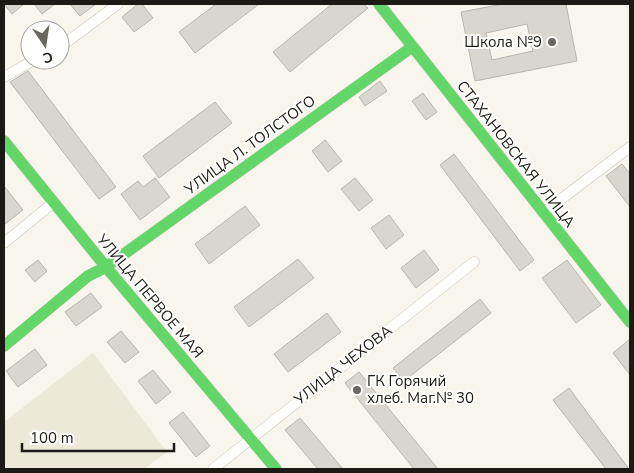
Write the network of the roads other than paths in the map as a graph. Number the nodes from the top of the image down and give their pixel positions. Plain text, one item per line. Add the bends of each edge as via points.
1 (118, 4) edge
2 (379, 4) edge
3 (70, 40) edge
4 (412, 47) junction
5 (20, 68) edge
6 (4, 77) edge
7 (4, 140) edge
8 (630, 147) edge
9 (54, 203) junction
10 (544, 212) junction
11 (4, 243) edge
12 (474, 262) dead end
13 (106, 267) junction
14 (630, 322) edge
15 (4, 346) edge
16 (251, 438) junction
17 (213, 469) edge
18 (276, 469) edge

1 - 3 street
2 - 4 street, СТАХАНОВСКАЯ УЛИЦА
4 - 10 street, СТАХАНОВСКАЯ УЛИЦА
4 - 13 street, УЛИЦА Л. ТОЛСТОГО
5 - 6 street
7 - 9 street, УЛИЦА ПЕРВОЕ МАЯ
8 - 10 street
9 - 11 street
9 - 13 street, УЛИЦА ПЕРВОЕ МАЯ
10 - 14 street, СТАХАНОВСКАЯ УЛИЦА
12 - 16 street, УЛИЦА ЧЕХОВА
13 - 15 street, УЛИЦА Л. ТОЛСТОГО via 88,276
13 - 16 street, УЛИЦА ПЕРВОЕ МАЯ
16 - 17 street, УЛИЦА ЧЕХОВА
16 - 18 street, УЛИЦА ПЕРВОЕ МАЯ

